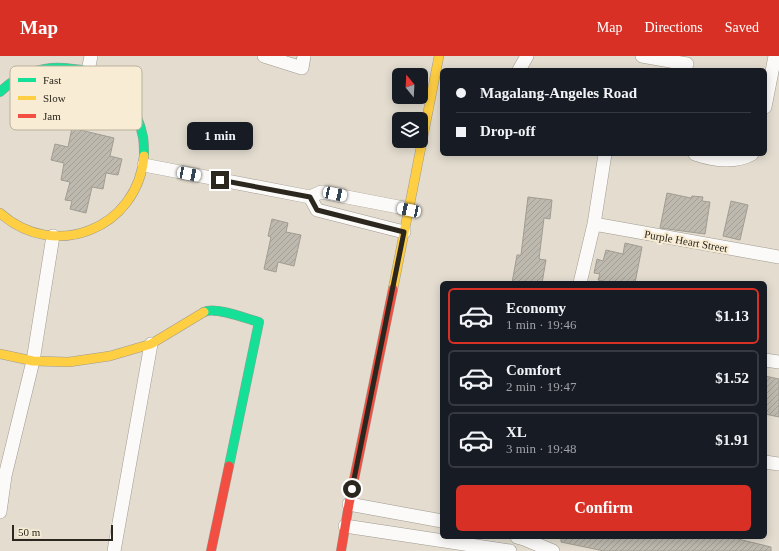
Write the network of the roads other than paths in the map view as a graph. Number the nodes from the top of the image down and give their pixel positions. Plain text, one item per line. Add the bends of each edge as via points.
1 (91, 56) edge
2 (264, 56) edge
3 (304, 56) edge
4 (438, 56) edge
5 (527, 56) edge
6 (642, 56) edge
7 (775, 56) edge
8 (687, 63) edge
9 (89, 66) edge
10 (520, 68) edge
11 (10, 85) edge
12 (0, 92) edge
13 (767, 97) edge
14 (142, 130) edge
15 (605, 156) edge
16 (701, 156) edge
17 (748, 156) edge
18 (144, 165) junction
19 (310, 197) junction
20 (409, 210) junction
21 (0, 212) edge
22 (594, 224) junction
23 (404, 232) junction
24 (53, 236) junction
25 (779, 257) edge
26 (580, 281) edge
27 (150, 344) junction
28 (0, 354) edge
29 (767, 360) edge
30 (33, 361) junction
31 (779, 362) edge
32 (767, 462) edge
33 (779, 464) edge
34 (3, 475) edge
35 (349, 504) junction
36 (0, 512) edge
37 (402, 513) junction
38 (437, 520) edge
39 (345, 526) junction
40 (398, 534) junction
41 (429, 538) junction
42 (440, 539) edge
43 (445, 539) edge
44 (526, 539) edge
45 (477, 541) edge
46 (114, 551) edge
47 (211, 551) edge
48 (340, 551) edge
49 (510, 551) edge
50 (552, 551) edge

1 - 9 street
2 - 3 street via 302,68
4 - 20 street
5 - 10 street
6 - 8 street
7 - 13 street
11 - 12 street
14 - 18 street
15 - 22 street
16 - 17 street via 712,160 739,160
18 - 19 street
18 - 24 street via 139,183 122,210 101,226 75,236
19 - 20 street via 321,192
19 - 23 street via 317,210
20 - 23 street
21 - 24 street via 27,231
22 - 25 street, Purple Heart Street
22 - 26 street
23 - 35 street
24 - 30 street
27 - 30 street via 110,356 69,362
27 - 46 street
27 - 47 street via 207,310 216,310 259,322
28 - 30 street
29 - 31 street
30 - 34 street
32 - 33 street
34 - 36 street
35 - 37 street
35 - 39 street
37 - 38 street
37 - 40 street
38 - 41 street
39 - 40 street
39 - 48 street
40 - 41 street
41 - 42 street
43 - 45 street
44 - 50 street
45 - 49 street

